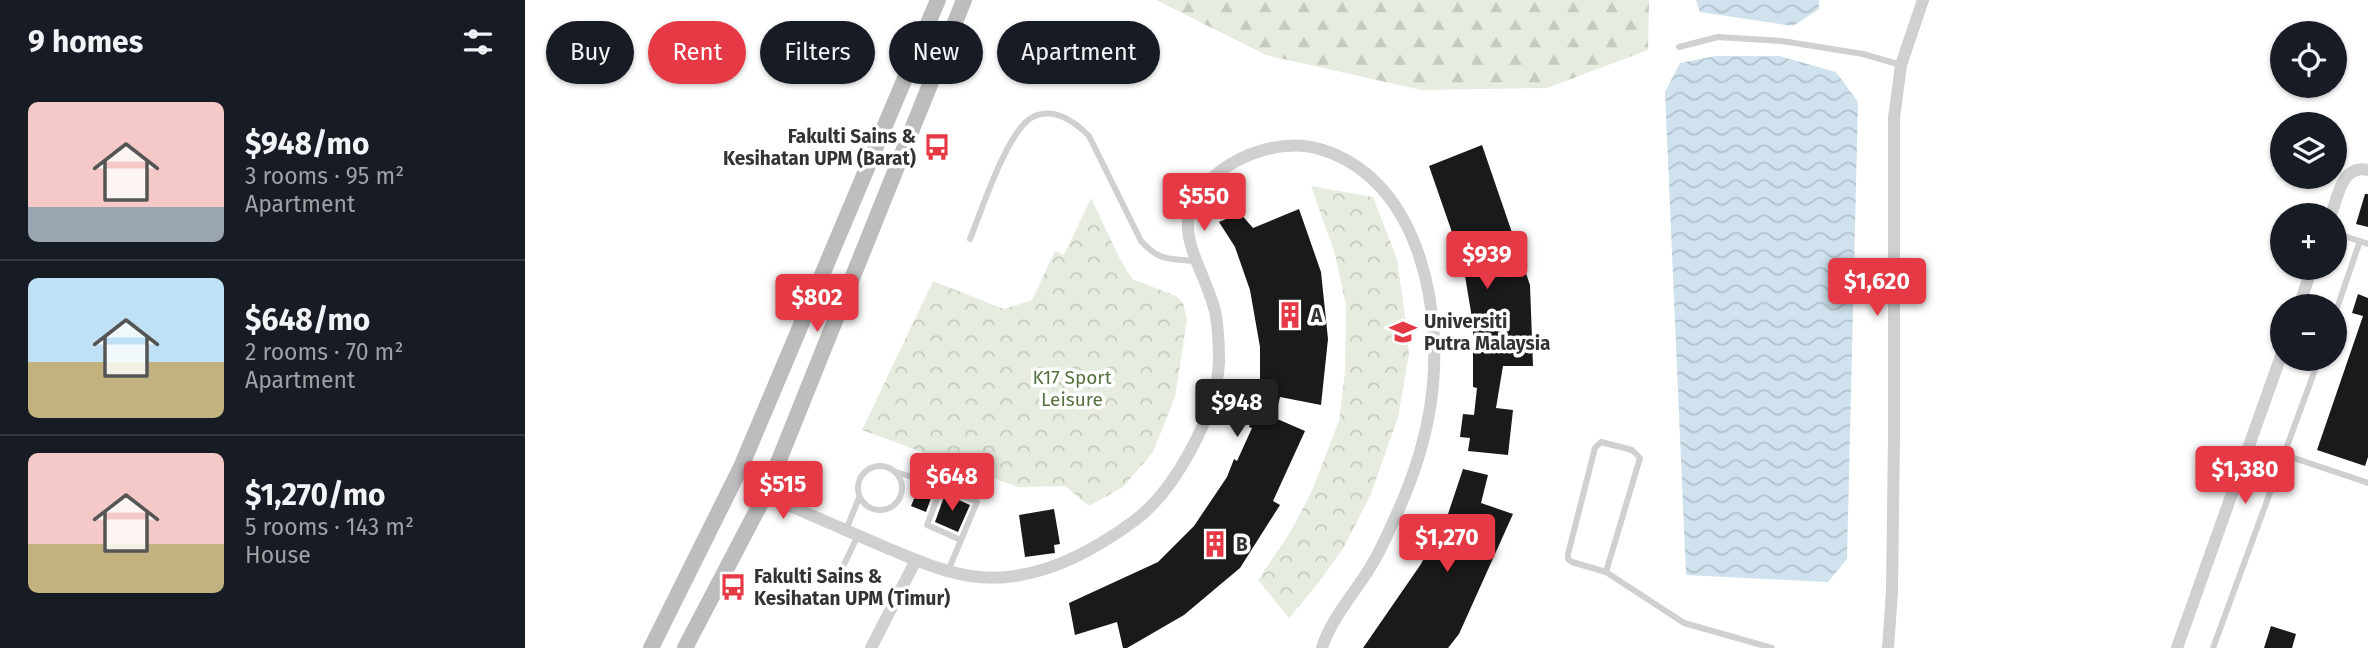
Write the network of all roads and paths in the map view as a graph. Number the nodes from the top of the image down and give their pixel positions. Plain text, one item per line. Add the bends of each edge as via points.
1 (938, 0) edge
2 (964, 0) edge
3 (1923, 0) edge
4 (1679, 47) dead end
5 (1901, 65) junction
6 (2368, 170) edge
7 (2335, 203) edge
8 (2347, 237) edge
9 (970, 239) dead end
10 (2364, 243) edge
11 (1198, 262) junction
12 (2343, 294) edge
13 (2276, 371) edge
14 (2315, 371) edge
15 (2285, 455) junction
16 (896, 472) junction
17 (2368, 483) edge
18 (942, 486) junction
19 (765, 495) junction
20 (859, 498) junction
21 (852, 533) junction
22 (961, 540) junction
23 (916, 560) junction
24 (948, 570) junction
25 (1606, 572) junction
26 (840, 573) dead end
27 (651, 648) edge
28 (685, 648) edge
29 (871, 648) edge
30 (1322, 648) edge
31 (1772, 648) edge
32 (1888, 648) edge
33 (2177, 648) edge
34 (2213, 648) edge

1 - 27 main road via 741,467
2 - 19 main road
3 - 5 street
4 - 5 lane via 1717,37 1782,41
5 - 32 street via 1894,118 1894,437
6 - 7 street via 2350,171
8 - 10 lane
9 - 11 lane via 1016,134 1030,119 1044,114 1061,116 1089,136 1150,251 1163,259
10 - 12 lane
11 - 24 street via 1215,313 1219,364 1203,425 1172,481 1136,520 1079,555 1026,576 971,576
11 - 30 street via 1186,230 1190,208 1200,191 1233,162 1286,145 1334,153 1361,170 1381,186 1415,242 1433,322 1430,408 1396,517
13 - 33 street
14 - 15 lane
15 - 17 lane
15 - 34 lane
16 - 18 lane
16 - 20 lane via 882,466 867,470 858,482
16 - 20 lane via 902,492 890,509 876,510
18 - 22 lane via 927,525
18 - 22 lane via 977,502
19 - 21 street
19 - 28 main road
20 - 21 lane
21 - 23 street
21 - 26 lane
22 - 24 lane
23 - 24 street
23 - 29 street
25 - 25 lane via 1568,559 1595,448 1601,442 1632,450 1640,458
25 - 31 lane via 1684,623

